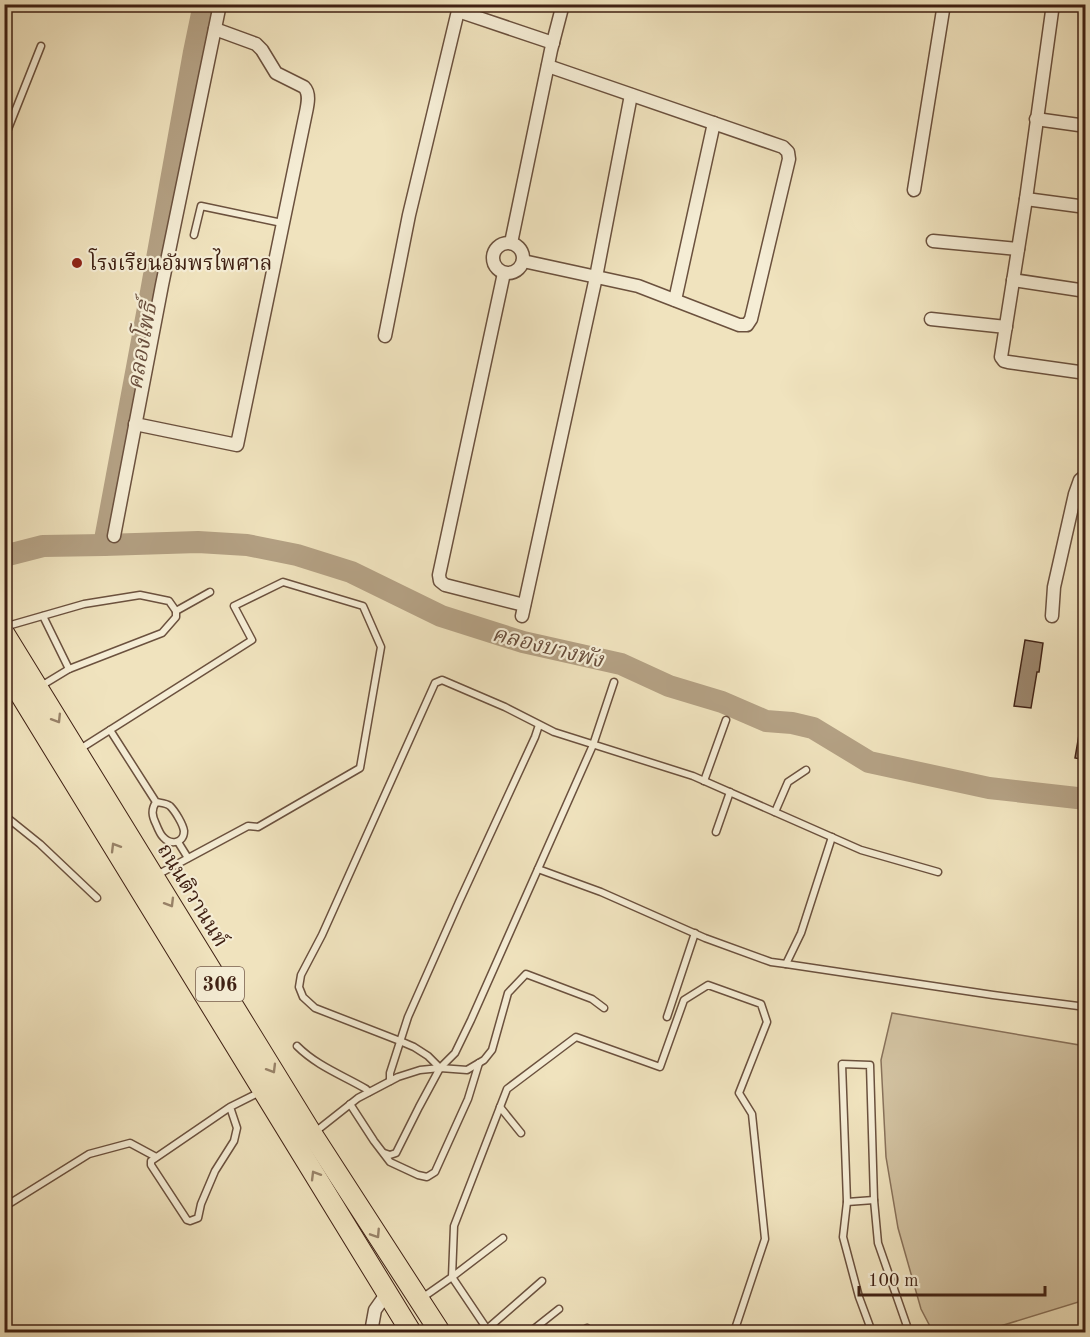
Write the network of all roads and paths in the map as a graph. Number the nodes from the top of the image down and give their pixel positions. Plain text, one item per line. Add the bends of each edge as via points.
1 (220, 4) edge
2 (564, 4) edge
3 (944, 4) edge
4 (1053, 4) edge
5 (458, 8) edge
6 (215, 29) junction
7 (553, 43) junction
8 (41, 46) dead end
9 (548, 66) junction
10 (631, 95) junction
11 (1036, 119) junction
12 (714, 123) junction
13 (1086, 126) edge
14 (4, 134) edge
15 (914, 190) dead end
16 (1026, 199) junction
17 (1086, 207) edge
18 (283, 224) junction
19 (194, 235) dead end
20 (933, 241) dead end
21 (511, 243) junction
22 (1018, 249) junction
23 (523, 261) junction
24 (504, 273) junction
25 (596, 277) junction
26 (1013, 280) junction
27 (1086, 291) edge
28 (675, 300) junction
29 (931, 319) dead end
30 (1006, 327) junction
31 (385, 336) dead end
32 (1086, 373) edge
33 (135, 424) junction
34 (1086, 475) edge
35 (114, 536) dead end
36 (210, 592) dead end
37 (176, 611) junction
38 (43, 616) junction
39 (1052, 616) dead end
40 (4, 627) edge
41 (4, 633) edge
42 (4, 668) edge
43 (69, 669) junction
44 (614, 682) dead end
45 (38, 688) junction
46 (726, 720) dead end
47 (539, 725) junction
48 (111, 730) junction
49 (593, 745) junction
50 (77, 751) junction
51 (806, 770) dead end
52 (704, 781) junction
53 (730, 792) junction
54 (156, 802) junction
55 (775, 812) junction
56 (4, 815) edge
57 (716, 832) dead end
58 (832, 837) junction
59 (178, 842) junction
60 (188, 858) junction
61 (538, 868) junction
62 (938, 872) dead end
63 (154, 877) junction
64 (97, 898) dead end
65 (695, 933) junction
66 (786, 964) junction
67 (1086, 1007) edge
68 (604, 1008) dead end
69 (668, 1017) dead end
70 (400, 1041) junction
71 (297, 1046) dead end
72 (479, 1063) junction
73 (440, 1068) junction
74 (390, 1081) junction
75 (263, 1090) junction
76 (369, 1092) junction
77 (350, 1104) junction
78 (230, 1107) junction
79 (500, 1107) junction
80 (303, 1131) junction
81 (521, 1133) dead end
82 (384, 1153) junction
83 (156, 1157) junction
84 (874, 1200) junction
85 (847, 1202) junction
86 (4, 1207) edge
87 (502, 1238) dead end
88 (452, 1277) junction
89 (542, 1281) dead end
90 (387, 1293) junction
91 (419, 1300) junction
92 (559, 1309) dead end
93 (488, 1331) edge
94 (371, 1332) edge
95 (411, 1332) edge
96 (440, 1332) edge
97 (530, 1332) edge
98 (734, 1332) edge
99 (872, 1332) edge
100 (907, 1332) edge

1 - 6 street
2 - 7 street
3 - 15 street
4 - 11 street
5 - 7 street
5 - 31 street
6 - 18 street via 256,44 276,73 307,90
6 - 33 street
7 - 9 street
8 - 14 lane
9 - 10 street
9 - 21 street
10 - 12 street
10 - 25 street
11 - 13 street
11 - 16 street
12 - 28 street
12 - 28 street via 783,147 789,159 747,325
16 - 17 street
16 - 22 street
18 - 19 lane via 201,206
18 - 33 street via 237,445
20 - 22 street
21 - 23 street via 521,250
21 - 24 street via 500,245 493,255 495,266
22 - 26 street
23 - 24 street via 516,271
23 - 25 street
24 - 25 street via 439,575 445,585 523,611
25 - 28 street via 638,286
26 - 27 street
26 - 30 street
29 - 30 street
30 - 32 street via 1001,357 1004,361
33 - 35 street
34 - 39 street via 1075,494 1054,587
36 - 37 lane
37 - 38 lane via 169,602 140,595 84,604
37 - 43 lane via 176,617 162,633
38 - 40 lane
38 - 43 lane
41 - 45 main road, ถนนติวานนท์ / 306
75 -> 42 main road, ถนนติวานนท์ / 306
43 - 45 lane
44 - 49 lane
45 -> 50 main road, ถนนติวานนท์ / 306
46 - 52 lane
47 - 49 lane
47 - 70 lane
47 - 70 lane via 442,680 435,683 301,975 299,987 303,997 315,1008
48 - 50 lane
48 - 54 lane
48 - 60 lane via 252,640 234,606 283,582 363,606 381,647 360,768 258,827 248,826
49 - 52 lane
49 - 61 lane
50 - 63 main road, ถนนติวานนท์ / 306
51 - 55 lane via 788,782
52 - 53 lane
53 - 55 lane
53 - 57 lane
54 - 59 lane via 153,818 164,839
54 - 59 lane via 172,808 182,824 183,835
55 - 58 lane
56 - 64 lane
58 - 62 lane via 861,850
58 - 66 lane via 801,933
59 - 60 lane
60 - 63 lane
61 - 65 lane
61 - 73 lane via 455,1053
63 -> 80 main road, ถนนติวานนท์ / 306
65 - 66 lane
65 - 69 lane
66 - 67 lane
68 - 72 lane via 592,999 526,974 508,993 492,1050
70 - 73 lane via 428,1056
70 - 74 lane
71 - 76 lane via 308,1058
72 - 73 lane via 467,1070
72 - 82 lane via 468,1100 435,1172 427,1177 418,1175 390,1162
73 - 74 lane via 420,1070
73 - 82 lane via 396,1153
74 - 76 lane
75 - 78 lane
75 - 80 main road, ถนนติวานนท์ / 306
76 - 77 lane
77 - 80 lane
77 - 82 lane
78 - 83 lane
78 - 83 lane via 237,1128 234,1141 215,1171 198,1218 188,1220 151,1165
79 - 81 lane
79 - 88 lane via 454,1226
79 - 98 lane via 507,1089 576,1037 660,1067 684,1000 708,985 761,1004 767,1022 739,1093 752,1114 765,1239
90 -> 80 main road, ถนนติวานนท์ / 306
80 -> 91 main road, ถนนติวานนท์ / 306
83 - 86 lane via 129,1143 89,1154
84 - 85 lane
84 - 85 lane via 870,1065 842,1064
84 - 100 lane via 878,1243
85 - 99 lane via 843,1237
87 - 88 lane
88 - 91 lane
88 - 93 lane
89 - 93 lane
90 - 94 street via 375,1310
90 - 95 main road, ถนนติวานนท์ / 306
91 - 96 main road, ถนนติวานนท์ / 306
92 - 97 lane

